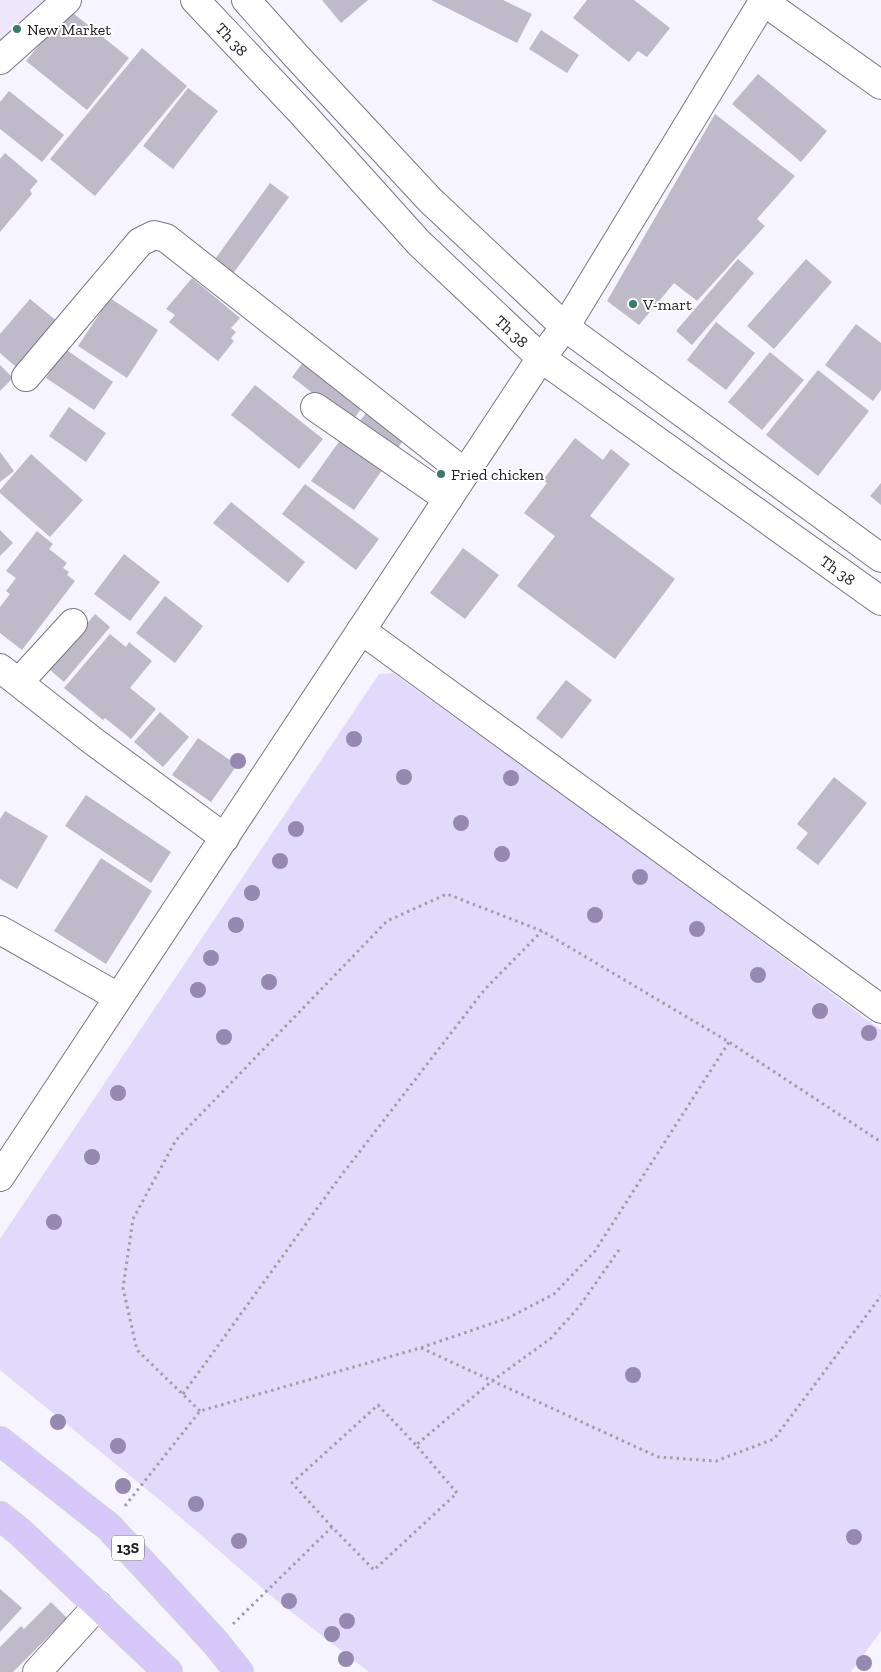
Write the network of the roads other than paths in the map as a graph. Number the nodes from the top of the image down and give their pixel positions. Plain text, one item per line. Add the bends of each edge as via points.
1 (67, 0) edge
2 (195, 0) edge
3 (246, 0) edge
4 (764, 1) edge
5 (0, 60) edge
6 (881, 85) edge
7 (565, 327) junction
8 (541, 358) junction
9 (26, 377) dead end
10 (315, 407) dead end
11 (465, 473) junction
12 (448, 499) junction
13 (881, 558) edge
14 (881, 601) edge
15 (74, 623) dead end
16 (361, 630) junction
17 (9, 675) edge
18 (225, 838) junction
19 (0, 930) edge
20 (118, 998) junction
21 (881, 1009) edge
22 (0, 1177) edge
23 (0, 1441) edge
24 (0, 1516) edge
25 (98, 1606) junction
26 (37, 1672) edge
27 (168, 1672) edge
28 (240, 1672) edge

1 - 5 street
2 - 8 street, Th 38 via 418,243
3 - 7 street via 430,200
4 - 6 street
4 - 7 street
7 - 8 street
7 - 13 street
8 - 11 street
8 - 14 street, Th 38
9 - 11 street via 140,242 154,235 166,238
10 - 12 street
11 - 12 street
12 - 16 street
15 - 17 street
16 - 18 street
16 - 21 street
17 - 18 street
18 - 20 street
19 - 20 street
20 - 22 street
23 - 28 highway, 13S via 109,1527
24 - 25 highway
25 - 26 street
25 - 27 highway

